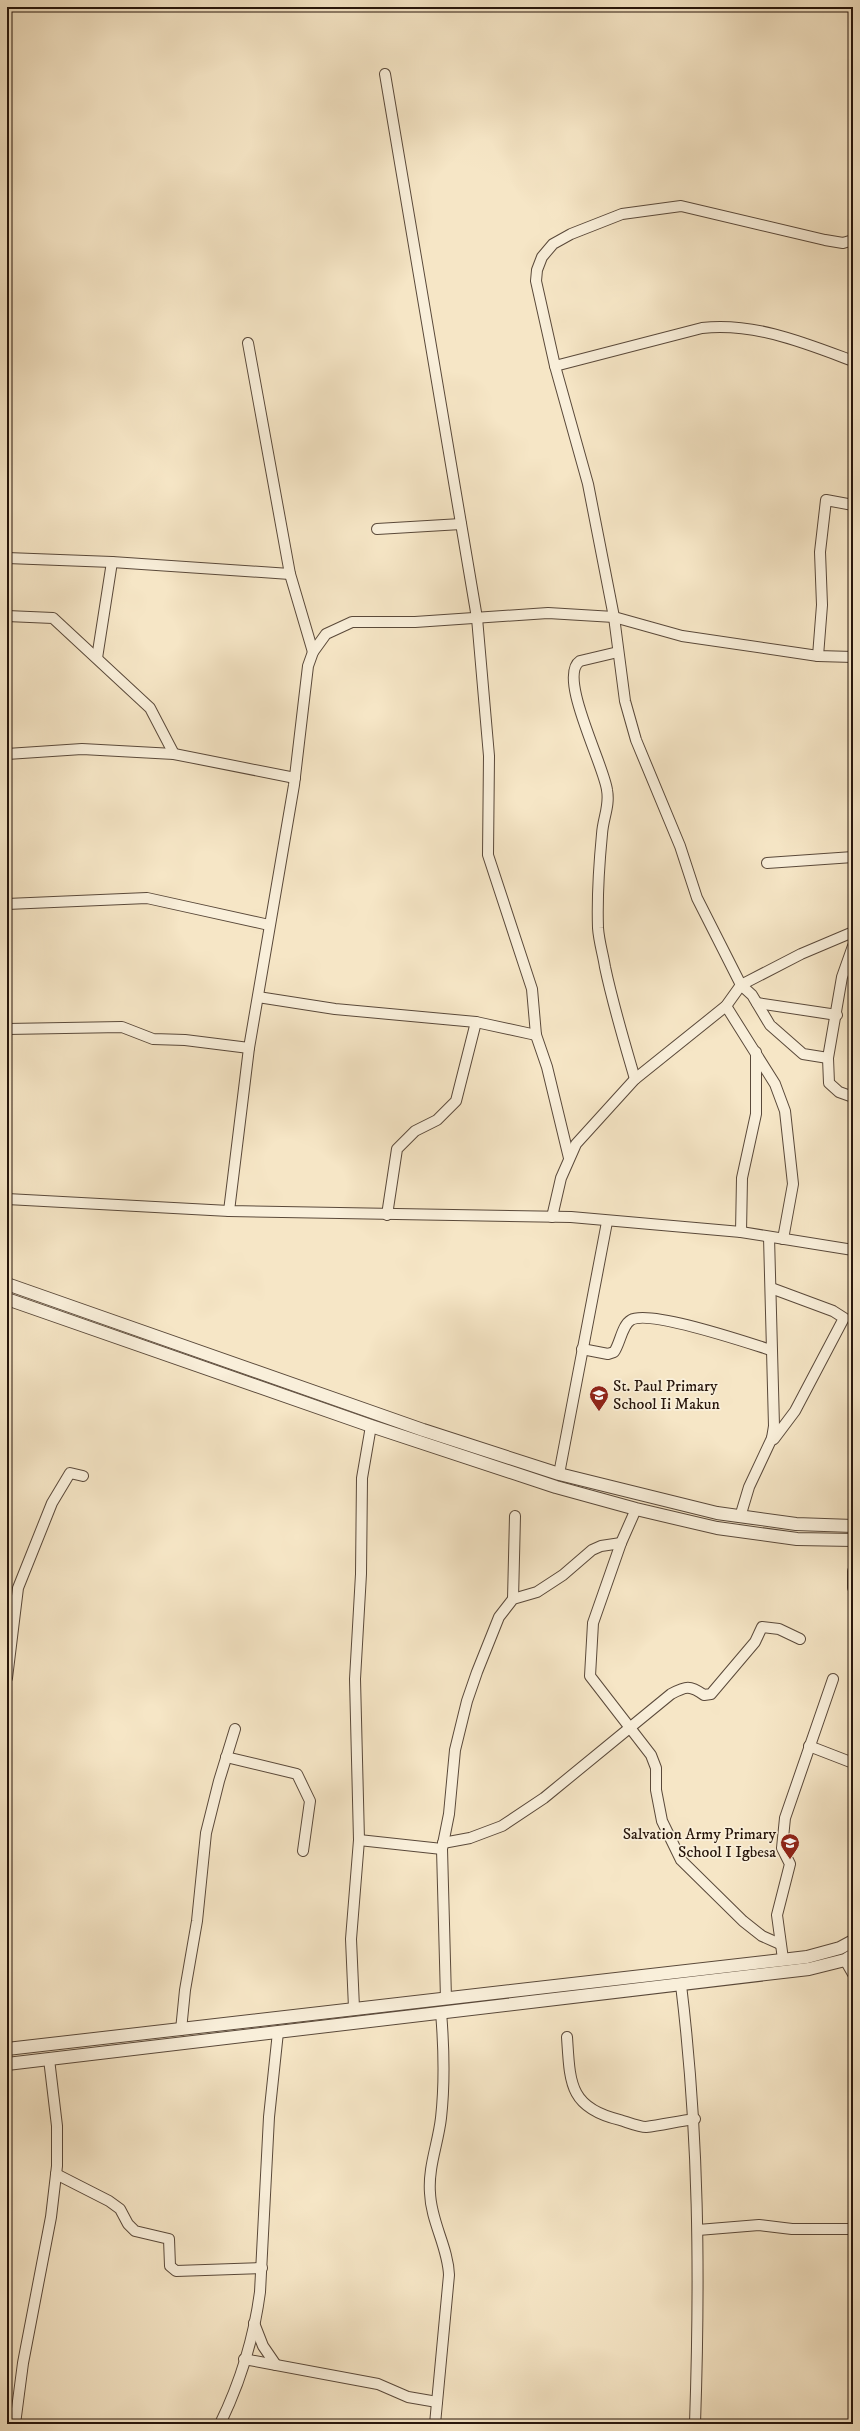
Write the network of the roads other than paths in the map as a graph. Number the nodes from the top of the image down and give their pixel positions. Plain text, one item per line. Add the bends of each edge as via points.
1 (385, 74) dead end
2 (853, 240) edge
3 (248, 343) dead end
4 (853, 361) edge
5 (555, 366) junction
6 (853, 505) edge
7 (461, 524) junction
8 (377, 529) dead end
9 (7, 558) edge
10 (112, 562) junction
11 (290, 574) junction
12 (7, 616) edge
13 (614, 617) junction
14 (477, 618) junction
15 (313, 652) junction
16 (618, 652) junction
17 (818, 656) junction
18 (853, 657) edge
19 (97, 658) junction
20 (7, 754) edge
21 (174, 754) junction
22 (295, 778) junction
23 (853, 857) edge
24 (767, 863) dead end
25 (7, 904) edge
26 (269, 925) junction
27 (853, 932) edge
28 (853, 946) edge
29 (741, 985) junction
30 (258, 997) junction
31 (757, 1004) junction
32 (726, 1006) junction
33 (837, 1015) junction
34 (476, 1022) junction
35 (7, 1029) edge
36 (536, 1034) junction
37 (249, 1048) junction
38 (756, 1052) junction
39 (828, 1058) junction
40 (635, 1078) junction
41 (853, 1097) edge
42 (569, 1158) junction
43 (7, 1199) edge
44 (229, 1211) junction
45 (387, 1215) junction
46 (552, 1217) junction
47 (607, 1222) junction
48 (741, 1232) junction
49 (769, 1237) junction
50 (783, 1239) junction
51 (853, 1250) edge
52 (7, 1284) edge
53 (771, 1288) junction
54 (7, 1299) edge
55 (582, 1349) junction
56 (771, 1350) junction
57 (371, 1426) junction
58 (772, 1438) junction
59 (559, 1474) junction
60 (83, 1476) dead end
61 (636, 1509) junction
62 (515, 1516) dead end
63 (740, 1517) junction
64 (853, 1526) edge
65 (853, 1540) edge
66 (621, 1543) junction
67 (853, 1571) edge
68 (853, 1588) edge
69 (513, 1599) junction
70 (800, 1639) dead end
71 (7, 1678) edge
72 (833, 1679) dead end
73 (630, 1728) junction
74 (235, 1729) dead end
75 (808, 1746) junction
76 (226, 1757) junction
77 (853, 1763) edge
78 (359, 1840) junction
79 (443, 1846) junction
80 (303, 1851) dead end
81 (853, 1941) edge
82 (780, 1944) junction
83 (849, 1958) edge
84 (783, 1959) junction
85 (853, 1974) edge
86 (681, 1985) junction
87 (446, 1999) junction
88 (354, 2008) junction
89 (441, 2012) junction
90 (181, 2030) junction
91 (278, 2032) junction
92 (567, 2037) dead end
93 (7, 2049) edge
94 (49, 2059) junction
95 (7, 2064) edge
96 (695, 2119) junction
97 (56, 2174) junction
98 (853, 2229) edge
99 (698, 2230) junction
100 (262, 2268) junction
101 (254, 2323) junction
102 (244, 2359) junction
103 (276, 2365) junction
104 (437, 2402) junction
105 (15, 2424) edge
106 (220, 2424) edge
107 (435, 2424) edge
108 (695, 2424) edge

1 - 7 street
2 - 5 street via 843,243 825,240 681,206 622,214 571,234 552,244 542,257 537,270 536,281
3 - 11 street
4 - 5 street via 782,337 737,326 721,326 702,328
5 - 13 street via 588,484
6 - 17 street via 826,500 820,552 822,604
7 - 8 street
7 - 14 street
9 - 10 street
10 - 11 street
10 - 19 street
11 - 15 street
12 - 19 street via 53,618
13 - 14 street via 548,612
13 - 16 street
13 - 17 street via 682,636
14 - 15 street via 352,622 326,634
14 - 36 street via 490,756 488,855 532,989
15 - 22 street via 304,693
16 - 29 street via 625,701 636,740 680,846 697,898
16 - 40 street via 580,661 572,674 583,721 607,789 609,804 602,832 598,930 614,1011
17 - 18 street
19 - 21 street via 150,708
20 - 21 street via 82,749
21 - 22 street
22 - 26 street
23 - 24 street
25 - 26 street via 147,898
26 - 30 street
27 - 29 street
28 - 33 street via 842,977
29 - 31 street
29 - 32 street
30 - 34 street via 335,1009
30 - 37 street
31 - 33 street
31 - 39 street via 770,1025 803,1054
32 - 38 street
32 - 40 street
33 - 39 street
34 - 36 street
34 - 45 street via 456,1101 437,1120 415,1132 397,1149
35 - 37 street via 122,1027 152,1039 185,1040
36 - 42 street via 547,1067
37 - 44 street
38 - 48 street via 756,1114 742,1178
38 - 50 street via 775,1084 785,1111 793,1184
39 - 41 street via 829,1083 839,1092
40 - 42 street via 589,1129
42 - 46 street via 557,1192
43 - 44 street
44 - 45 street
45 - 46 street
46 - 47 street
47 - 48 street
47 - 55 street
48 - 49 street
49 - 50 street
49 - 53 street
50 - 51 street
52 - 59 street via 423,1430
53 - 56 street
53 - 58 street via 833,1311 844,1318 795,1411 774,1439
54 - 57 street
55 - 56 street via 608,1354 614,1352 628,1323 637,1318 692,1326
55 - 59 street
56 - 58 street via 774,1419
57 - 61 street via 517,1475
57 - 78 street via 362,1478 361,1574 355,1680
58 - 63 street via 749,1487
59 - 63 street via 640,1496
60 - 71 street via 70,1473 52,1503 23,1574 18,1588
61 - 65 street via 717,1528 773,1536
61 - 66 street
62 - 69 street
63 - 64 street via 796,1524
66 - 69 street via 592,1550 563,1575 537,1592
66 - 73 street via 591,1629 590,1676
67 - 68 street
69 - 79 street via 499,1617 467,1701 455,1750
70 - 73 street via 779,1629 762,1627 755,1642 711,1694 704,1695 694,1687 675,1692
72 - 75 street
73 - 79 street via 544,1798 502,1826
73 - 82 street via 651,1755 656,1768 656,1790 662,1821 681,1860 743,1921 762,1936
74 - 76 street
75 - 77 street
75 - 82 street via 784,1822 782,1848 790,1864 777,1910
76 - 80 street via 297,1774 310,1801
76 - 90 street via 206,1833 197,1921
78 - 79 street
78 - 88 street via 350,1939
79 - 87 street
81 - 84 street via 816,1955
82 - 84 street
83 - 85 street
83 - 86 street via 809,1969
84 - 87 street
86 - 89 street
86 - 96 street
87 - 88 street
88 - 90 street
89 - 91 street
89 - 104 street via 443,2091 431,2168 430,2195 435,2224 447,2254 449,2275
90 - 93 street
91 - 94 street
91 - 100 street via 269,2117
92 - 96 street via 571,2081 579,2099 592,2111 646,2127
94 - 95 street
94 - 97 street via 57,2126
96 - 99 street
97 - 100 street via 120,2208 128,2224 135,2231 169,2239 170,2266 176,2271
97 - 105 street via 51,2217 23,2363
98 - 99 street via 792,2229 759,2225
99 - 108 street
100 - 101 street
101 - 102 street
101 - 103 street via 263,2346
102 - 103 street
102 - 106 street
103 - 104 street via 378,2384 408,2397
104 - 107 street

